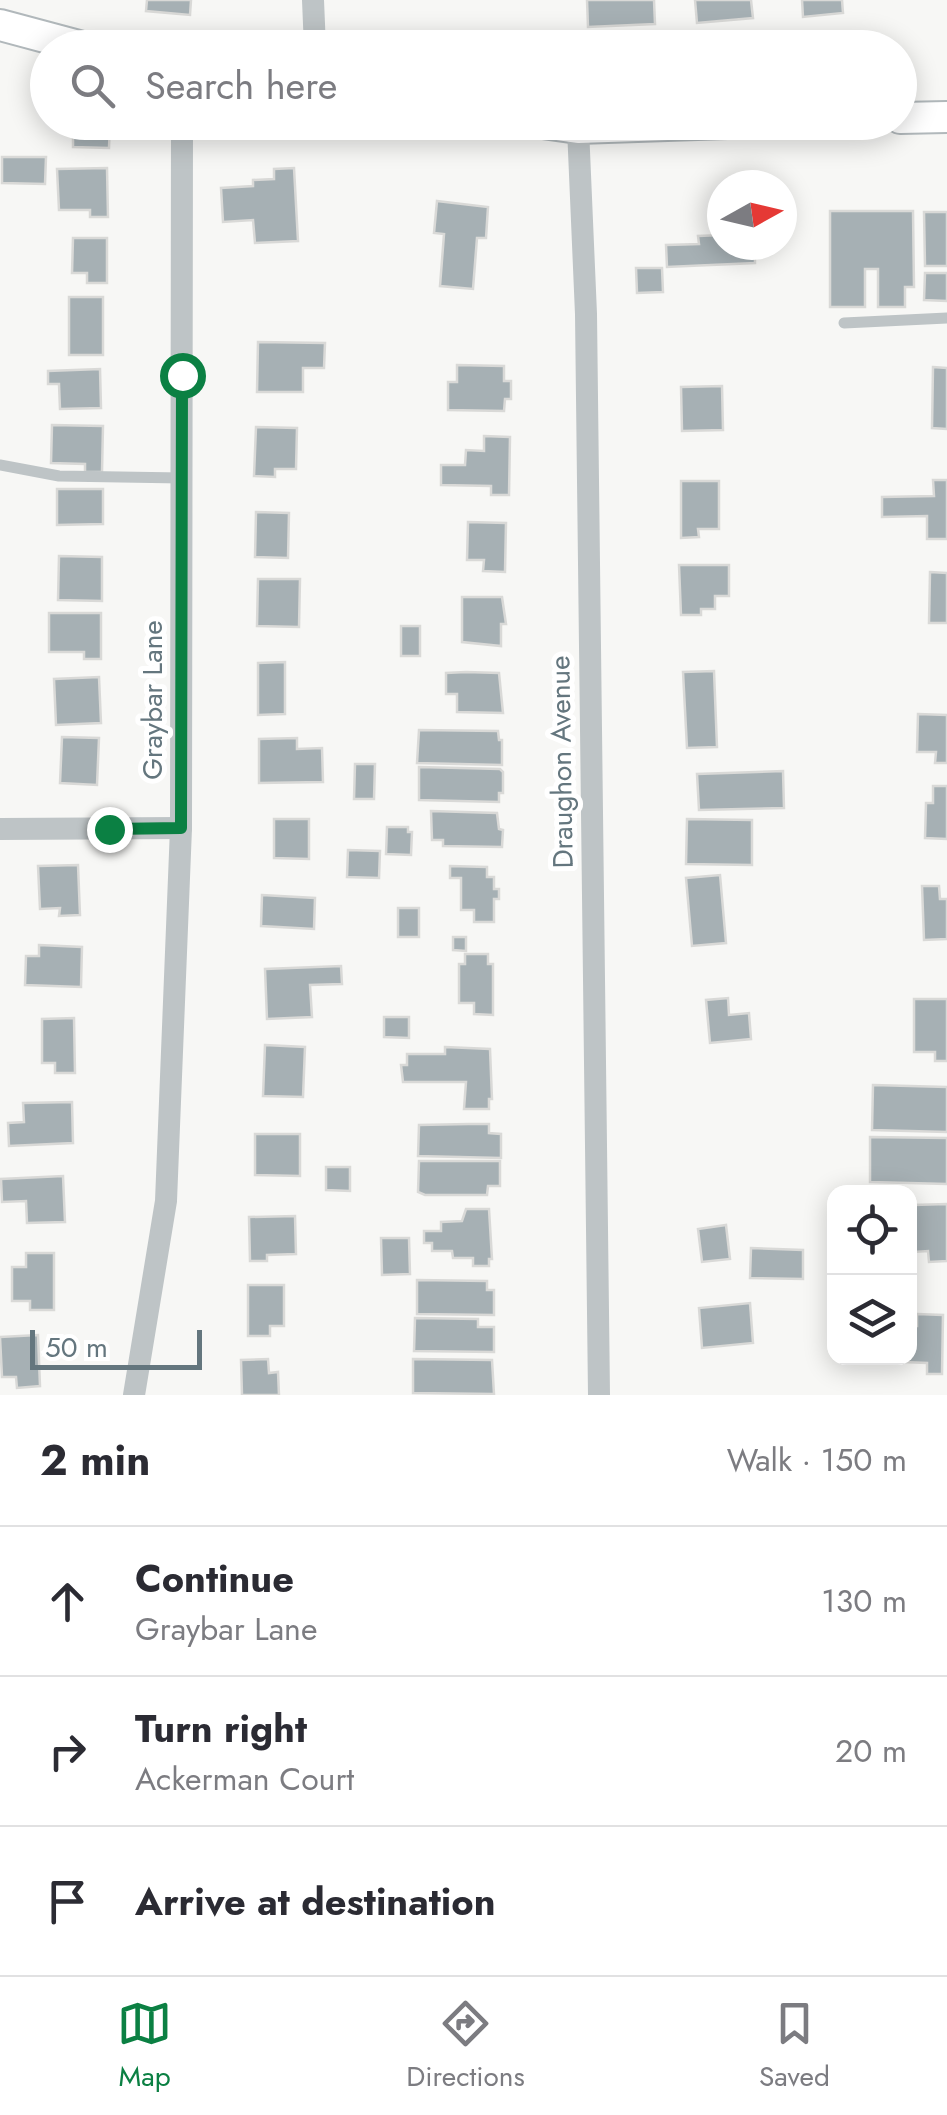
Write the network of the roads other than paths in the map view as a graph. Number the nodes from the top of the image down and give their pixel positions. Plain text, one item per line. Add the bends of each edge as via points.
1 (313, 0) edge
2 (0, 24) edge
3 (314, 30) edge
4 (30, 32) edge
5 (947, 117) edge
6 (917, 118) edge
7 (182, 140) edge
8 (579, 140) edge
9 (947, 318) edge
10 (844, 323) dead end
11 (0, 465) edge
12 (182, 478) junction
13 (181, 828) junction
14 (0, 829) edge
15 (134, 1395) edge
16 (599, 1395) edge

1 - 3 street
2 - 4 main road
5 - 6 main road
7 - 12 street, Graybar Lane
8 - 16 street, Draughon Avenue
9 - 10 lane
11 - 12 lane via 59,476
12 - 13 street, Graybar Lane
13 - 14 street
13 - 15 street, Graybar Lane via 166,1201

